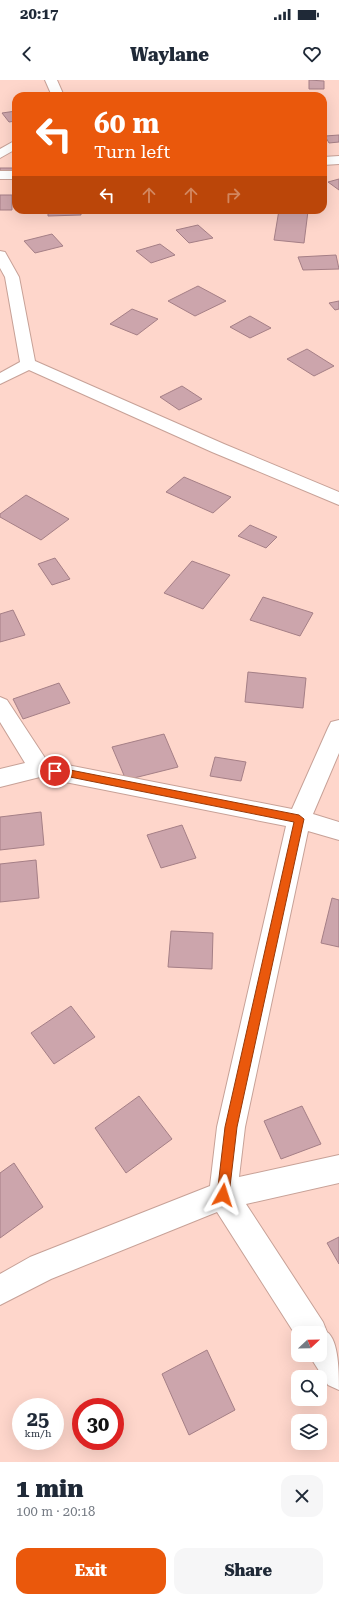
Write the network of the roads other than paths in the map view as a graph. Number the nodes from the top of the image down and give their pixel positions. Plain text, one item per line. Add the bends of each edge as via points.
1 (51, 80) edge
2 (56, 92) edge
3 (12, 146) edge
4 (0, 154) edge
5 (327, 160) edge
6 (339, 160) edge
7 (0, 175) edge
8 (12, 175) edge
9 (0, 256) edge
10 (28, 364) junction
11 (0, 379) edge
12 (339, 499) edge
13 (0, 705) edge
14 (339, 728) edge
15 (40, 768) junction
16 (0, 778) edge
17 (299, 819) junction
18 (339, 831) edge
19 (339, 1169) edge
20 (223, 1195) junction
21 (0, 1290) edge
22 (307, 1326) edge
23 (327, 1356) edge
24 (339, 1374) edge

1 - 2 street
3 - 4 street
5 - 6 street
7 - 8 street
9 - 10 street via 12,277
10 - 11 street
10 - 12 street
13 - 15 street
14 - 17 street
15 - 16 street
15 - 17 street
17 - 18 street
17 - 20 street via 231,1127
19 - 20 street
20 - 21 street via 41,1268
20 - 22 street
23 - 24 street

